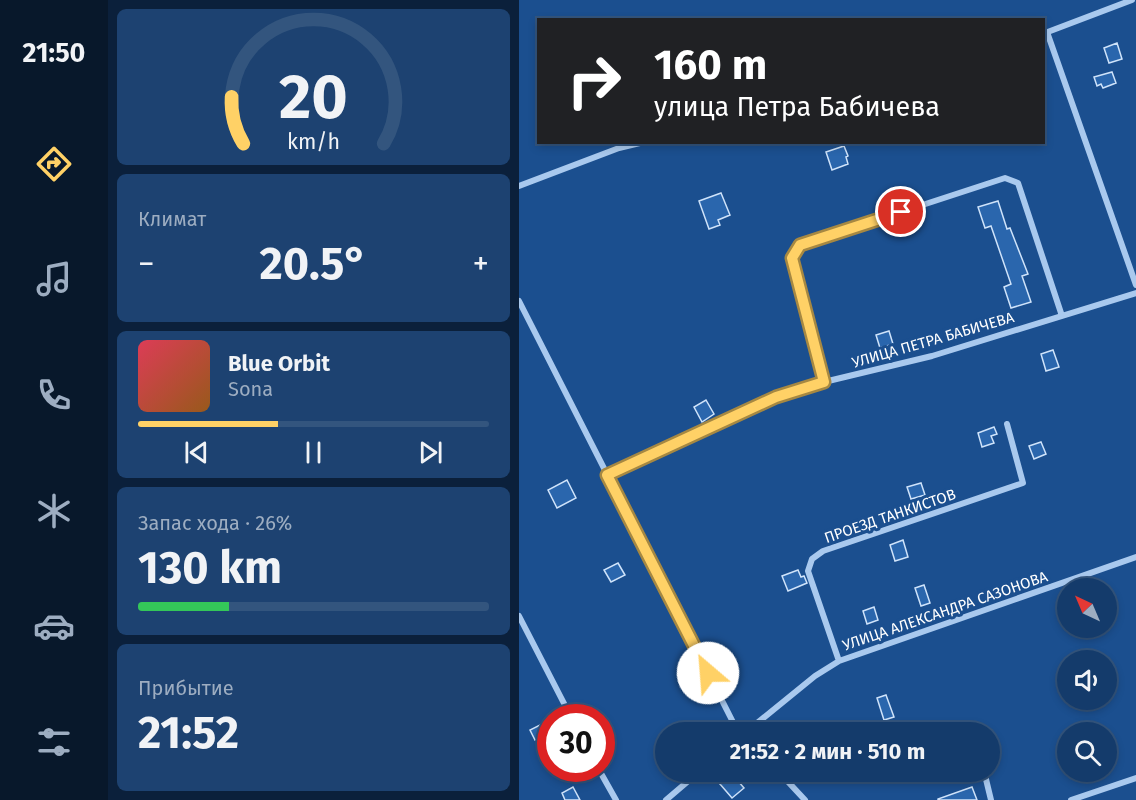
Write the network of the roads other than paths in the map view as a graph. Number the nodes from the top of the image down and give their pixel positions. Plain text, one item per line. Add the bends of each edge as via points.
1 (1132, 0) edge
2 (1045, 33) edge
3 (636, 144) edge
4 (519, 186) edge
5 (1136, 285) edge
6 (1136, 293) edge
7 (519, 301) edge
8 (1062, 316) junction
9 (824, 382) junction
10 (1007, 424) dead end
11 (607, 475) junction
12 (1136, 557) edge
13 (519, 616) edge
14 (839, 661) junction
15 (564, 704) edge
16 (733, 722) edge
17 (758, 722) edge
18 (1136, 778) edge
19 (606, 782) edge
20 (687, 782) edge
21 (788, 782) edge
22 (987, 782) edge
23 (616, 800) edge
24 (666, 800) edge
25 (805, 800) edge
26 (991, 800) edge
27 (1071, 800) edge

1 - 2 street
2 - 5 street
3 - 4 street
6 - 8 street, УЛИЦА ПЕТРА БАБИЧЕВА
7 - 11 street
8 - 9 street, УЛИЦА ПЕТРА БАБИЧЕВА via 932,356
8 - 9 street via 1018,183 1005,178 800,245 792,258
9 - 11 street, УЛИЦА ПЕТРА БАБИЧЕВА via 776,397
10 - 14 street, ПРОЕЗД ТАНКИСТОВ via 1023,483 823,551 812,559 808,571
11 - 16 street
12 - 14 street, УЛИЦА АЛЕКСАНДРА САЗОНОВА
13 - 15 street
14 - 17 street, УЛИЦА АЛЕКСАНДРА САЗОНОВА
18 - 27 street
19 - 23 street
20 - 24 street
21 - 25 street
22 - 26 street

